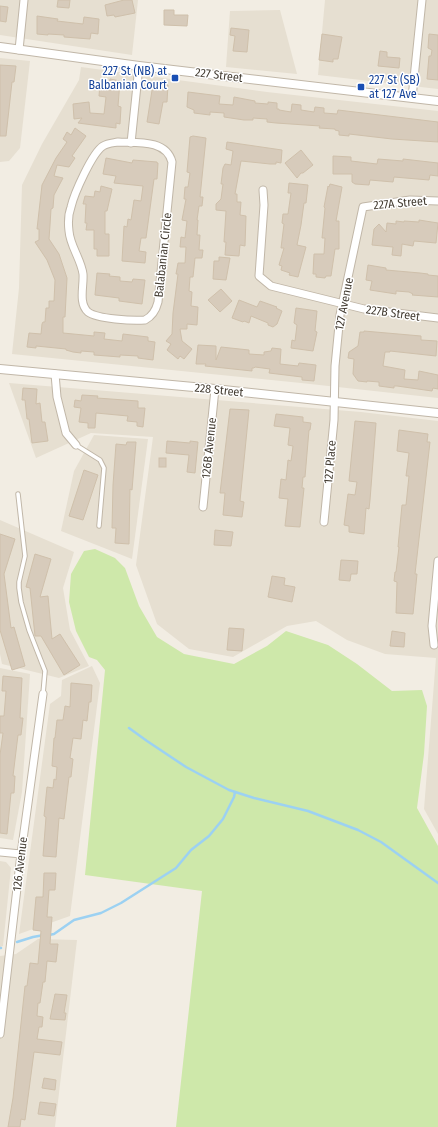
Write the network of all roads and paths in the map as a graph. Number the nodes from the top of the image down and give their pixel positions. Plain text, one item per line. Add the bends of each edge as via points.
1 (24, 0) edge
2 (422, 0) edge
3 (0, 47) edge
4 (18, 50) junction
5 (139, 66) junction
6 (412, 98) junction
7 (438, 101) edge
8 (131, 143) junction
9 (263, 190) dead end
10 (438, 201) edge
11 (363, 207) joint
12 (342, 304) junction
13 (438, 318) edge
14 (0, 369) edge
15 (55, 374) junction
16 (215, 389) junction
17 (334, 402) junction
18 (438, 413) edge
19 (76, 445) joint
20 (18, 494) dead end
21 (203, 507) dead end
22 (324, 522) dead end
23 (99, 526) dead end
24 (438, 561) edge
25 (434, 645) dead end
26 (43, 694) joint
27 (0, 852) edge
28 (21, 854) junction
29 (0, 1034) edge

1 - 4 street
2 - 6 street
3 - 4 street, 227 Street
4 - 5 street, 227 Street
5 - 6 street, 227 Street
5 - 8 street
6 - 7 street, 227 Street
8 - 8 street, Balabanian Circle via 112,143 99,150 73,198 69,232 83,272 82,298 89,313 101,317 145,320 152,316 157,308 172,162 168,153 159,146
9 - 12 street, 227B Street via 259,276 270,286
10 - 11 street, 227A Street via 421,199
11 - 12 street, 127 Avenue
12 - 13 street, 227B Street via 375,312
12 - 17 street, 127 Avenue via 336,348
14 - 15 street, 228 Street
15 - 16 street, 228 Street
15 - 19 street via 57,397 66,433
16 - 17 street, 228 Street
16 - 21 street, 126B Avenue
17 - 18 street, 228 Street
17 - 22 street, 127 Place
19 - 23 lane via 100,460 104,468
20 - 26 lane via 25,556 19,588 21,602 45,671
24 - 25 street via 432,626
26 - 28 street, 126 Avenue
27 - 28 street
28 - 29 street, 126 Avenue

